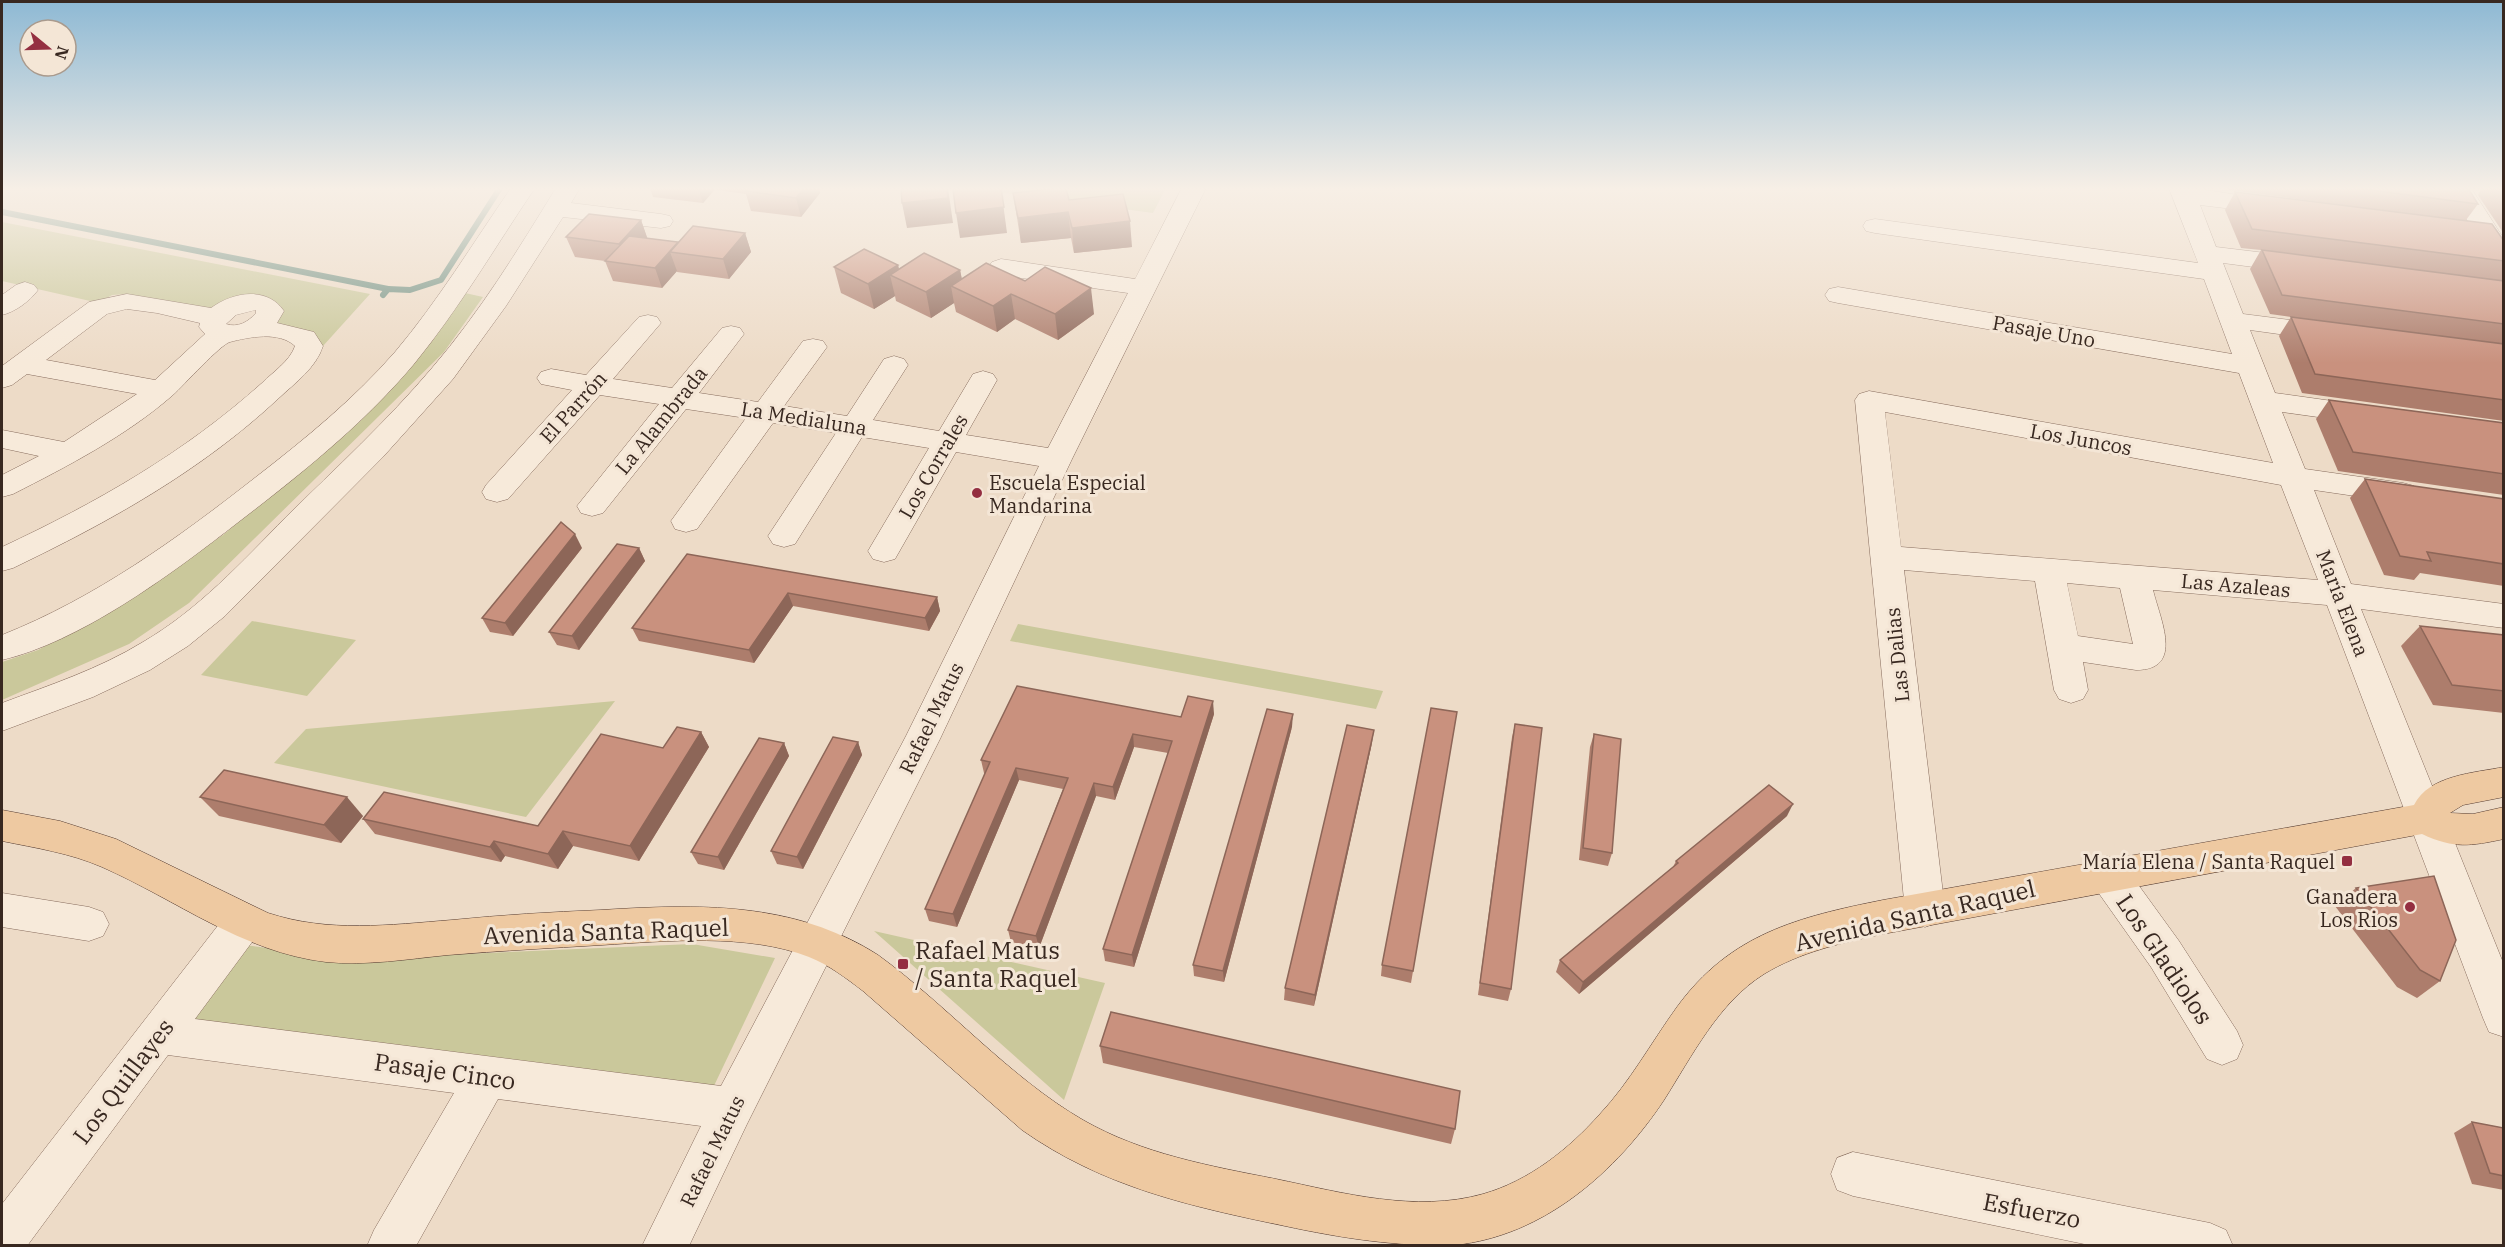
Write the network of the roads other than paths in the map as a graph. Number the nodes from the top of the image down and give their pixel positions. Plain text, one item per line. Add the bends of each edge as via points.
1 (484, 246) edge
2 (531, 246) edge
3 (1165, 246) edge
4 (2026, 246) edge
5 (2203, 246) edge
6 (2491, 246) edge
7 (2504, 259) edge
8 (2210, 263) junction
9 (1001, 267) edge
10 (2320, 268) edge
11 (1144, 288) junction
12 (26, 290) dead end
13 (1838, 295) dead end
14 (2, 307) edge
15 (2232, 320) junction
16 (648, 323) dead end
17 (219, 325) junction
18 (730, 334) dead end
19 (2350, 335) edge
20 (813, 347) dead end
21 (894, 365) dead end
22 (2250, 366) junction
23 (12, 371) edge
24 (551, 378) dead end
25 (983, 380) dead end
26 (593, 384) junction
27 (162, 390) junction
28 (679, 398) junction
29 (1869, 400) joint
30 (2264, 400) junction
31 (765, 412) junction
32 (2389, 417) edge
33 (855, 427) junction
34 (2, 439) edge
35 (947, 441) junction
36 (69, 453) junction
37 (1057, 459) junction
38 (2294, 477) junction
39 (2, 487) edge
40 (497, 492) dead end
41 (2426, 497) edge
42 (592, 506) dead end
43 (686, 521) dead end
44 (784, 536) dead end
45 (884, 551) dead end
46 (1886, 557) junction
47 (2, 560) edge
48 (2049, 570) junction
49 (2133, 577) junction
50 (2339, 594) junction
51 (2504, 616) edge
52 (2063, 646) junction
53 (2, 648) edge
54 (2071, 690) dead end
55 (2, 717) edge
56 (2504, 782) edge
57 (2426, 818) junction
58 (2504, 824) edge
59 (2, 826) edge
60 (2108, 873) junction
61 (1925, 910) junction
62 (6, 917) edge
63 (244, 922) junction
64 (89, 924) dead end
65 (818, 942) junction
66 (2488, 947) edge
67 (2504, 1017) edge
68 (159, 1034) junction
69 (2222, 1045) dead end
70 (487, 1077) junction
71 (732, 1109) junction
72 (1853, 1174) dead end
73 (2, 1241) edge
74 (390, 1245) edge
75 (665, 1245) edge
76 (2210, 1245) edge

1 - 53 street via 402,359 300,458 129,587
2 - 55 street via 472,336 424,394 217,605 178,636 134,663
3 - 11 street, Rafael Matus
4 - 8 street via 2078,256
5 - 8 street, María Elena
6 - 7 street
8 - 10 street
8 - 15 street, María Elena
9 - 11 street
11 - 37 street, Rafael Matus
12 - 14 street
13 - 22 street, Pasaje Uno
15 - 19 street
15 - 22 street, María Elena
16 - 26 street, El Parrón
17 - 23 street via 195,315 115,301 98,308
17 - 27 street
17 - 47 street via 240,333 258,326 304,338 309,346 305,356 268,393 215,437 149,482
18 - 28 street, La Alambrada
20 - 31 street
21 - 33 street
22 - 30 street, María Elena
23 - 27 street
24 - 26 street, La Medialuna
25 - 35 street, Los Corrales
26 - 28 street, La Medialuna
26 - 40 street, El Parrón
27 - 36 street
28 - 31 street, La Medialuna
28 - 42 street, La Alambrada
29 - 38 street, Los Juncos
29 - 46 street, Las Dalias
30 - 32 street
30 - 38 street, María Elena
31 - 33 street, La Medialuna
31 - 43 street
33 - 35 street, La Medialuna
33 - 44 street
34 - 36 street
35 - 37 street, La Medialuna
35 - 45 street, Los Corrales
36 - 39 street
37 - 65 street, Rafael Matus via 922,739
38 - 41 street, Los Juncos
38 - 50 street, María Elena
46 - 48 street, Las Azaleas
46 - 61 street, Las Dalias
48 - 49 street, Las Azaleas
48 - 52 street
49 - 50 street, Las Azaleas
49 - 52 street via 2150,644 2149,654 2136,657
50 - 51 street, Las Azaleas
50 - 57 street, María Elena
52 - 54 street
56 - 57 main road via 2444,797 2435,802
57 - 58 main road via 2455,831
57 - 60 main road, Avenida Santa Raquel
57 - 66 street, María Elena
59 - 63 main road, Avenida Santa Raquel via 52,835 109,852
60 - 61 main road, Avenida Santa Raquel
60 - 69 street, Los Gladiolos
61 - 65 main road, Avenida Santa Raquel via 1833,929 1755,957 1713,991 1634,1107 1595,1151 1563,1176 1503,1211 1450,1224 1372,1220 1319,1211 1157,1175 1094,1150 1041,1118 867,969
62 - 64 street
63 - 65 main road, Avenida Santa Raquel via 285,937 339,945 372,946 708,922 771,930
63 - 68 street, Los Quillayes
65 - 71 street, Rafael Matus
66 - 67 street, María Elena
68 - 70 street, Pasaje Cinco
68 - 73 street, Los Quillayes
70 - 71 street, Pasaje Cinco
70 - 74 street
71 - 75 street, Rafael Matus
72 - 76 street, Esfuerzo

